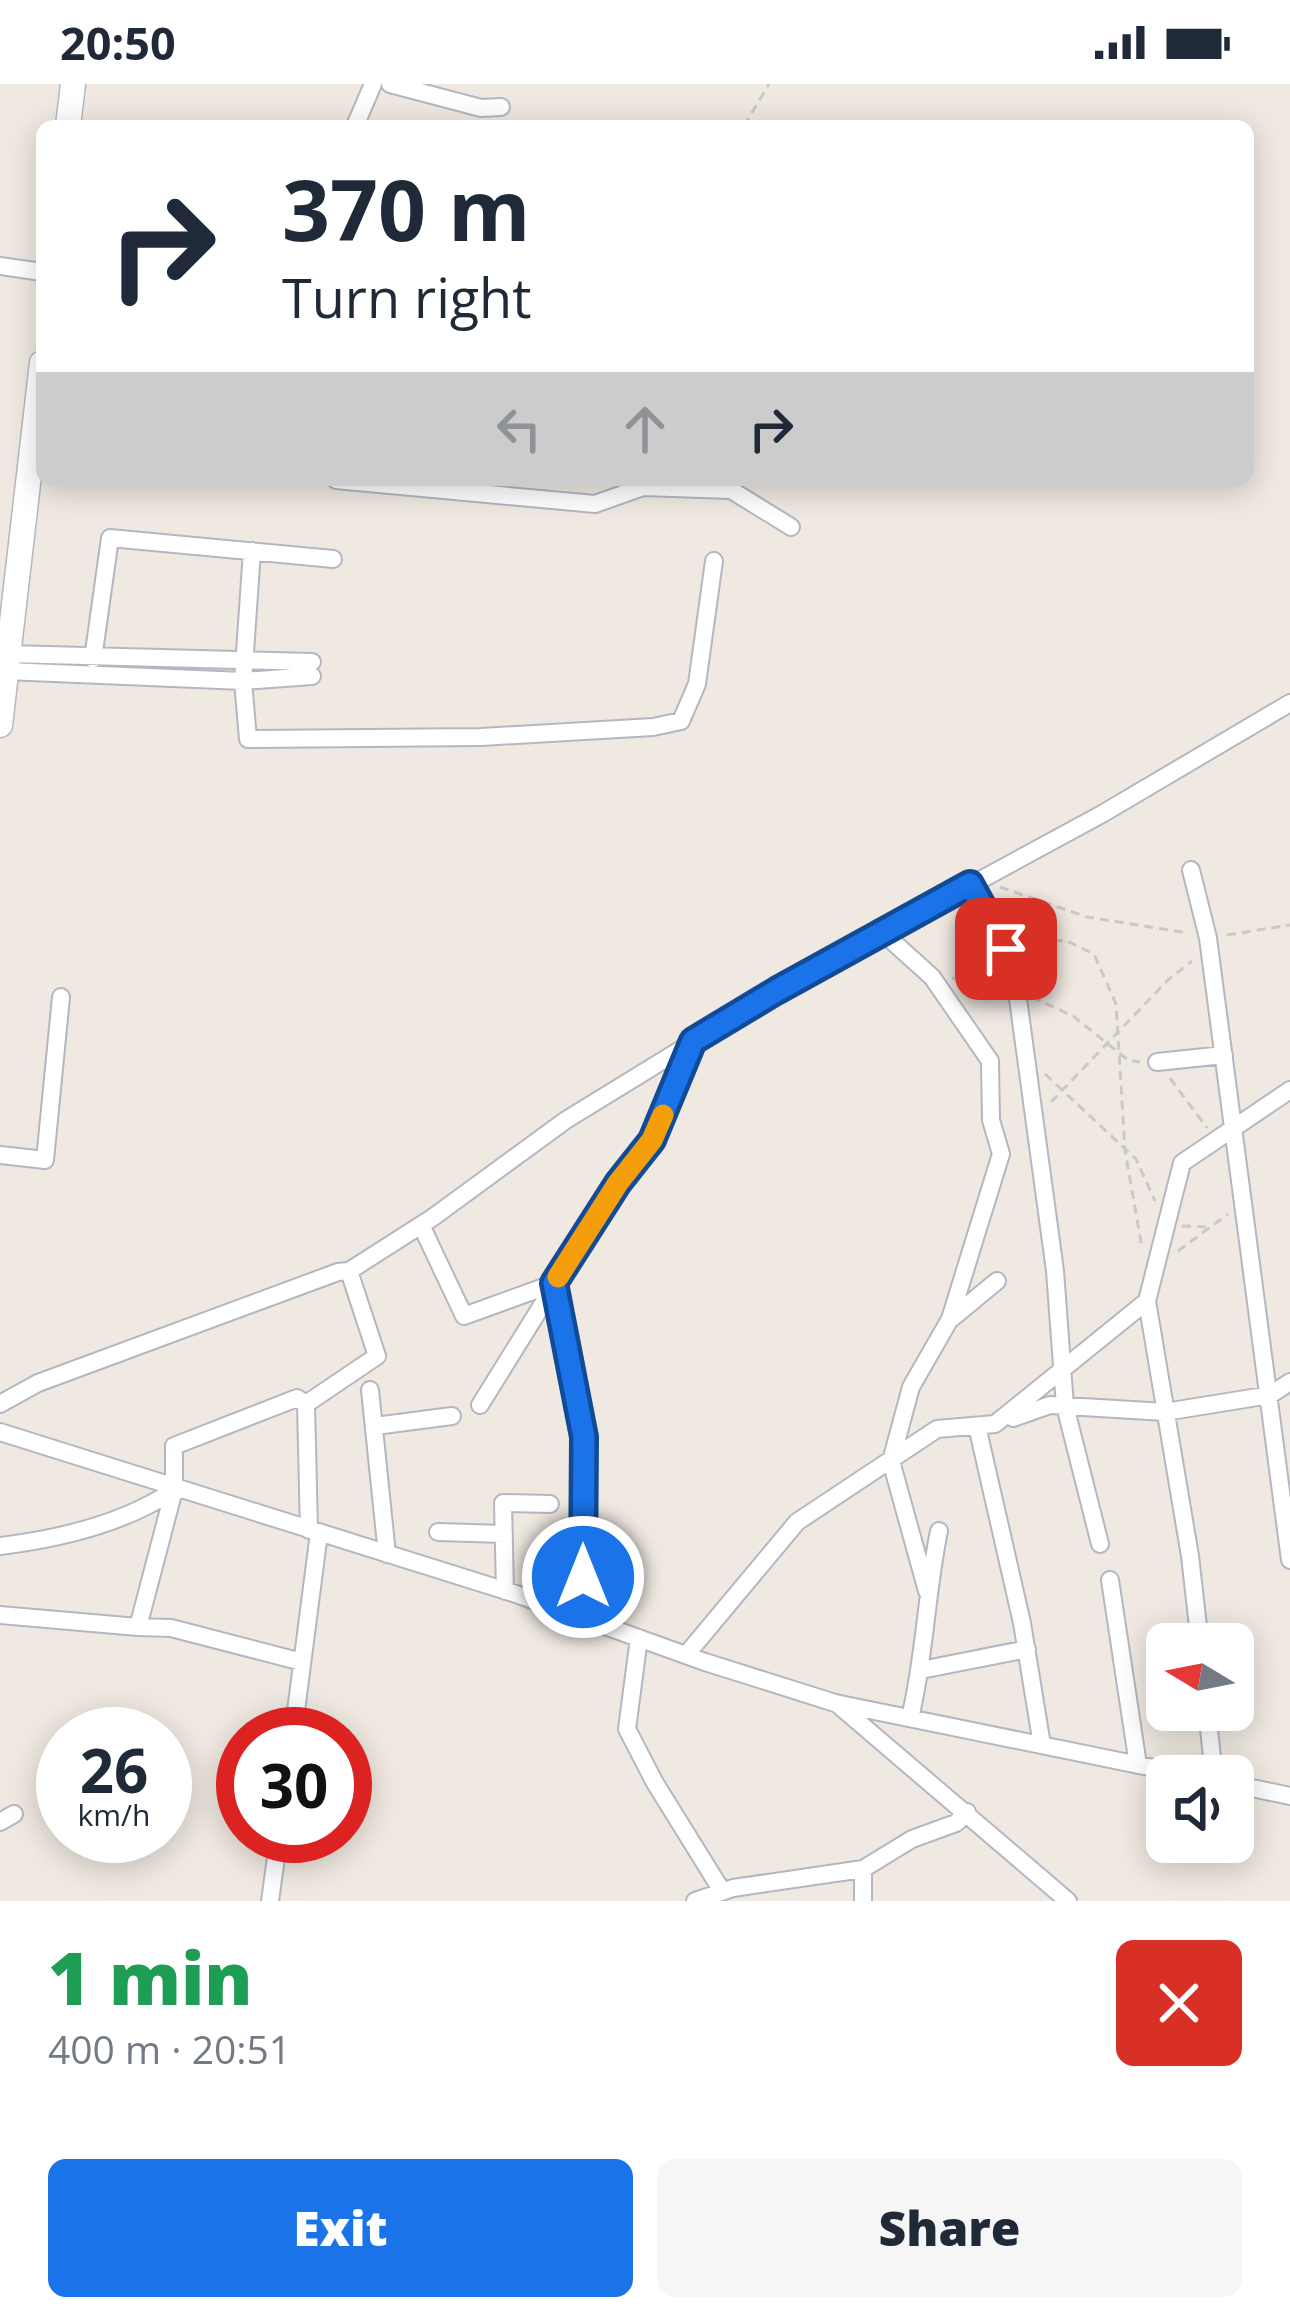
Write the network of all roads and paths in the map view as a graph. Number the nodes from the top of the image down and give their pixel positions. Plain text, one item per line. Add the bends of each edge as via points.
1 (73, 84) edge
2 (373, 84) edge
3 (390, 84) edge
4 (769, 84) edge
5 (69, 120) edge
6 (358, 120) edge
7 (493, 120) edge
8 (748, 120) edge
9 (0, 266) edge
10 (36, 271) edge
11 (36, 460) edge
12 (401, 486) edge
13 (736, 487) edge
14 (791, 527) dead end
15 (252, 551) junction
16 (333, 559) dead end
17 (714, 561) dead end
18 (93, 658) junction
19 (7, 662) junction
20 (312, 669) dead end
21 (244, 672) junction
22 (1290, 703) edge
23 (0, 725) edge
24 (1191, 870) dead end
25 (990, 874) junction
26 (970, 884) junction
27 (1290, 925) edge
28 (882, 932) junction
29 (1209, 943) junction
30 (1006, 949) junction
31 (932, 977) junction
32 (1017, 989) junction
33 (61, 998) dead end
34 (1119, 1034) junction
35 (693, 1041) junction
36 (1109, 1043) junction
37 (1120, 1053) junction
38 (1025, 1055) junction
39 (1224, 1055) junction
40 (1153, 1065) junction
41 (1290, 1090) edge
42 (1062, 1091) junction
43 (1034, 1119) junction
44 (1234, 1129) junction
45 (1214, 1138) junction
46 (1124, 1150) junction
47 (0, 1155) edge
48 (1244, 1202) junction
49 (1165, 1217) junction
50 (422, 1225) junction
51 (1210, 1227) junction
52 (1154, 1270) junction
53 (349, 1271) junction
54 (998, 1281) dead end
55 (554, 1283) junction
56 (1147, 1301) junction
57 (950, 1319) junction
58 (1063, 1370) junction
59 (1290, 1385) edge
60 (370, 1390) dead end
61 (1270, 1395) junction
62 (0, 1404) edge
63 (306, 1404) junction
64 (480, 1405) dead end
65 (1065, 1406) junction
66 (1166, 1412) junction
67 (452, 1416) dead end
68 (986, 1425) junction
69 (375, 1426) junction
70 (0, 1432) edge
71 (891, 1461) junction
72 (174, 1490) junction
73 (550, 1504) dead end
74 (938, 1531) dead end
75 (314, 1532) junction
76 (438, 1532) dead end
77 (504, 1534) junction
78 (1100, 1544) dead end
79 (0, 1546) edge
80 (387, 1554) junction
81 (1290, 1560) edge
82 (1110, 1580) dead end
83 (505, 1591) junction
84 (927, 1592) junction
85 (0, 1615) edge
86 (583, 1618) junction
87 (1196, 1623) edge
88 (138, 1627) junction
89 (638, 1638) junction
90 (1027, 1649) junction
91 (686, 1655) junction
92 (302, 1662) junction
93 (922, 1670) junction
94 (835, 1703) junction
95 (296, 1707) edge
96 (910, 1718) junction
97 (1042, 1745) junction
98 (1138, 1765) junction
99 (1146, 1767) edge
100 (1254, 1788) edge
101 (1290, 1796) edge
102 (967, 1813) junction
103 (275, 1863) edge
104 (863, 1869) junction
105 (722, 1892) junction
106 (750, 1893) edge
107 (270, 1901) edge
108 (695, 1901) edge
109 (863, 1901) edge
110 (1068, 1901) edge

1 - 5 main road
2 - 6 street
3 - 7 street via 501,107
4 - 8 path
9 - 10 street
11 - 19 main road
12 - 13 street via 596,504 643,487
13 - 14 street
15 - 16 street
15 - 18 street via 110,538
15 - 21 street
17 - 21 street via 697,684 681,721 481,737 248,739
18 - 19 street
18 - 21 street
19 - 21 street
19 - 23 main road
20 - 21 street
22 - 25 street
24 - 29 street
25 - 26 street
25 - 29 path via 1001,889 1087,917
26 - 28 street
26 - 30 street
27 - 29 path
28 - 31 street
28 - 35 street
29 - 34 path
29 - 39 street
30 - 32 street
30 - 34 path via 1065,940 1094,954 1116,1004
31 - 32 path
31 - 57 street via 990,1061 1001,1154
32 - 36 path
32 - 38 street
33 - 47 street via 46,1160
34 - 36 path
34 - 37 path
35 - 50 street
35 - 55 street via 652,1140
36 - 37 path
36 - 42 path
37 - 40 path
37 - 46 path
38 - 42 path
38 - 43 street
39 - 40 street
39 - 44 street
40 - 45 path via 1176,1082
41 - 44 street
42 - 43 path
42 - 46 path
43 - 58 street
44 - 45 street
44 - 48 street
45 - 49 street via 1182,1163
46 - 49 path
46 - 52 path via 1144,1265
48 - 51 path
48 - 61 street
49 - 51 path via 1172,1226
49 - 52 street
50 - 53 street
50 - 55 street via 464,1316
51 - 52 path
52 - 56 street
53 - 62 street via 38,1383
53 - 63 street via 376,1356
54 - 57 street
55 - 64 street
55 - 86 street via 584,1437
56 - 58 street
56 - 66 street
57 - 71 street via 911,1387
58 - 65 street
58 - 68 street
59 - 61 street
60 - 69 street
61 - 66 street
61 - 81 street
63 - 72 street via 297,1398 175,1446
63 - 75 street
65 - 66 street
65 - 68 street
65 - 78 street
66 - 87 street
67 - 69 street
68 - 71 street via 937,1429
68 - 90 street
69 - 80 street
70 - 72 street
71 - 84 street
71 - 91 street via 797,1522
72 - 75 street
72 - 79 street via 77,1531
72 - 88 street
73 - 77 street via 503,1503
74 - 84 street
75 - 80 street
75 - 92 street
76 - 77 street
77 - 83 street
80 - 83 street
82 - 98 street
83 - 86 street
84 - 93 street
85 - 88 street
86 - 89 street
88 - 92 street
89 - 91 street
89 - 105 street via 627,1729
90 - 93 street
90 - 97 street
91 - 94 street
92 - 95 street
93 - 96 street
94 - 96 street
94 - 102 street
96 - 97 street
97 - 98 street
98 - 99 street
100 - 101 street
102 - 104 street
102 - 110 street
103 - 107 street
104 - 106 street
104 - 109 street
105 - 106 street
105 - 108 street

